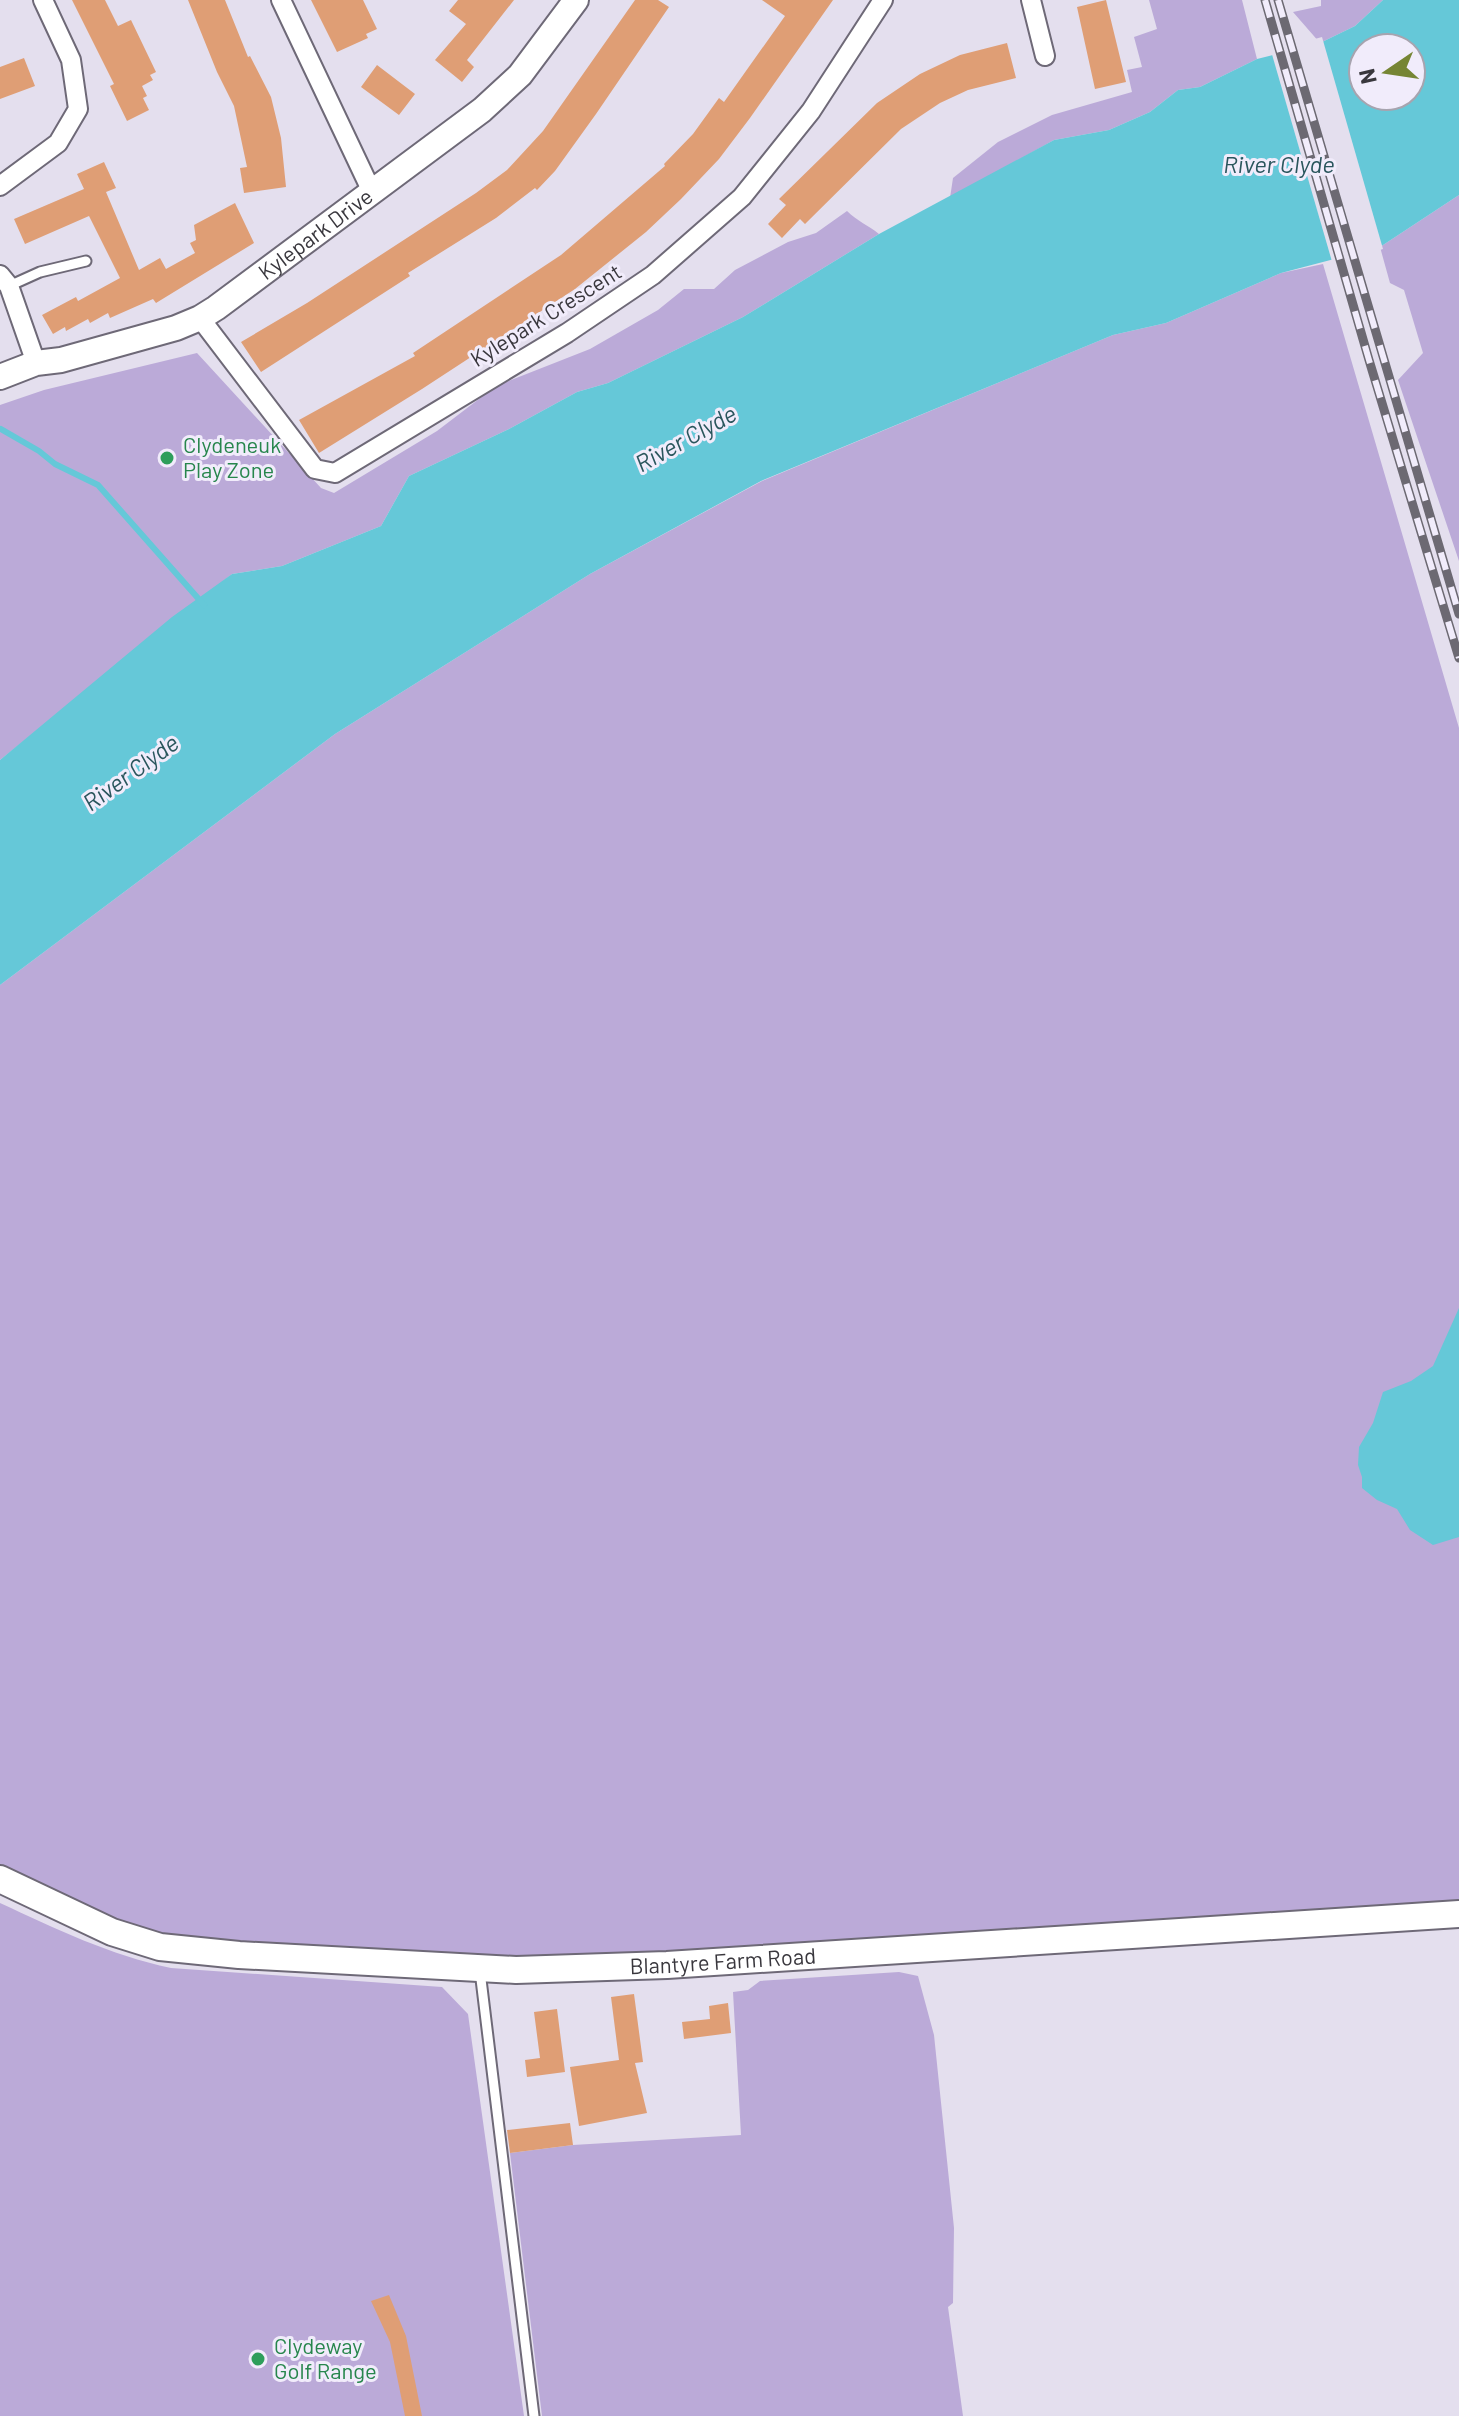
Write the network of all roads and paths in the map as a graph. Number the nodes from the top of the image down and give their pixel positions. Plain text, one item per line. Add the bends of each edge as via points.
1 (43, 0) edge
2 (281, 0) edge
3 (576, 0) edge
4 (883, 0) edge
5 (1031, 0) edge
6 (1045, 56) dead end
7 (0, 186) edge
8 (372, 192) junction
9 (86, 261) dead end
10 (5, 280) edge
11 (200, 318) junction
12 (36, 363) junction
13 (0, 377) edge
14 (0, 1879) edge
15 (1459, 1914) edge
16 (480, 1968) junction
17 (534, 2416) edge

1 - 7 street via 71,60 78,109 58,143
2 - 8 street
3 - 8 street, Kylepark Drive via 500,94
4 - 11 street, Kylepark Crescent via 811,111 742,197 653,275 335,473 315,469
5 - 6 street
8 - 11 street, Kylepark Drive
9 - 10 lane
10 - 12 street
11 - 12 street, Kylepark Drive
12 - 13 street, Kylepark Drive
14 - 16 main road, Blantyre Farm Road via 112,1932 160,1947
15 - 16 main road, Blantyre Farm Road via 653,1966
16 - 17 lane

